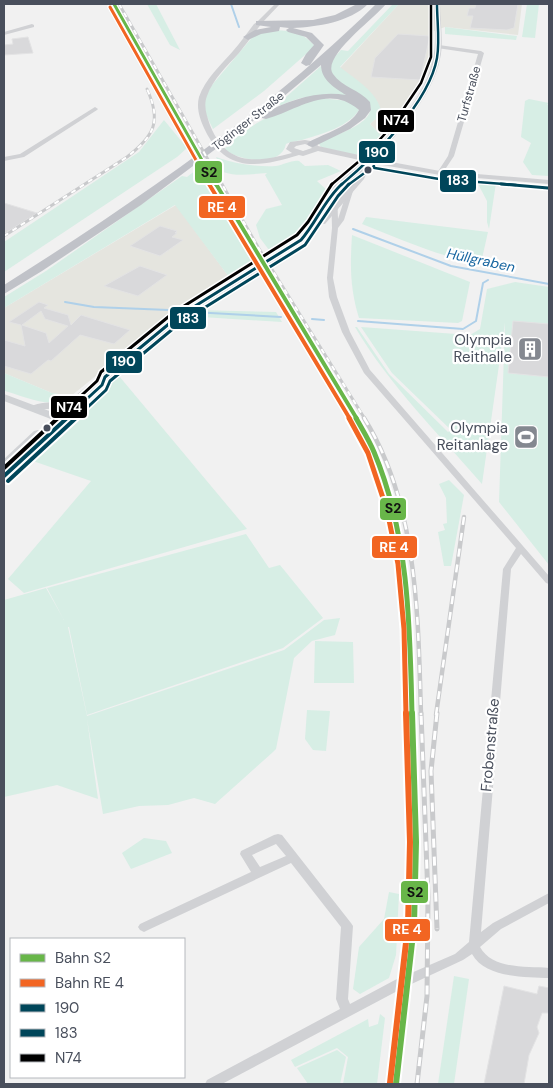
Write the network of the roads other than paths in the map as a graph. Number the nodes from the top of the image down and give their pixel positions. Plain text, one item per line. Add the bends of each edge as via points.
1 (278, 4) edge
2 (363, 4) edge
3 (370, 4) edge
4 (381, 4) edge
5 (437, 4) edge
6 (258, 24) junction
7 (32, 26) dead end
8 (281, 29) junction
9 (4, 34) edge
10 (248, 37) junction
11 (439, 47) junction
12 (336, 48) junction
13 (306, 63) junction
14 (95, 109) dead end
15 (366, 110) junction
16 (338, 131) joint
17 (227, 133) junction
18 (312, 147) junction
19 (295, 152) junction
20 (378, 152) junction
21 (353, 156) junction
22 (340, 157) junction
23 (4, 158) edge
24 (369, 162) junction
25 (184, 165) junction
26 (353, 172) junction
27 (440, 174) junction
28 (549, 182) edge
29 (350, 190) junction
30 (334, 191) junction
31 (335, 206) junction
32 (335, 228) junction
33 (279, 254) dead end
34 (4, 280) edge
35 (4, 290) edge
36 (105, 378) junction
37 (4, 397) edge
38 (74, 401) junction
39 (4, 402) edge
40 (35, 407) junction
41 (58, 420) junction
42 (4, 465) edge
43 (4, 476) edge
44 (520, 548) junction
45 (549, 581) edge
46 (293, 858) junction
47 (259, 874) junction
48 (549, 898) edge
49 (144, 927) dead end
50 (474, 947) junction
51 (506, 968) joint
52 (549, 974) edge
53 (347, 1011) junction
54 (211, 1084) edge

1 - 6 street
2 - 6 highway via 342,15 309,25
3 - 13 highway, Töginger Straße
4 - 12 highway, Töginger Straße
5 - 11 street
6 - 8 highway
6 - 10 street
7 - 9 street
8 - 10 highway via 263,30
8 - 13 highway via 306,34 317,41 319,46
10 - 19 street via 206,89 201,109 210,132 221,151 234,160 268,162
11 - 20 street via 427,86
11 - 27 street, Turfstraße via 481,54 451,156
12 - 15 highway via 326,67 328,74 366,102
12 - 17 highway, Töginger Straße
13 - 17 highway, Töginger Straße
14 - 23 street via 22,156
15 - 16 highway via 358,120
15 - 17 highway via 348,98 310,98 285,106 236,135
16 - 18 highway
17 - 25 highway, Töginger Straße
18 - 19 street
18 - 19 street via 291,145
18 - 21 street
18 - 22 street
20 - 21 street
20 - 24 street
21 - 24 street
22 - 24 street
22 - 26 street via 352,165
24 - 26 street
24 - 27 street
24 - 29 street
25 - 34 highway, Töginger Straße
25 - 35 highway, Töginger Straße
26 - 30 street
27 - 28 street
29 - 31 street
29 - 32 street via 341,220
30 - 31 street
30 - 31 street via 301,240 315,230
31 - 32 street
32 - 44 street via 330,278 333,297 342,325 367,371
33 - 36 street via 162,328
36 - 38 street via 94,383
36 - 41 street via 102,385
37 - 40 main road
38 - 40 street
38 - 41 street
39 - 41 main road
40 - 41 main road
41 - 42 main road
41 - 43 main road
44 - 45 street
44 - 50 street, Frobenstraße via 508,569
46 - 47 street
46 - 47 street via 278,838 246,854
46 - 53 street via 347,926 342,999
47 - 49 street
48 - 50 street via 497,926
50 - 51 street via 481,959
50 - 53 street
51 - 52 street
53 - 54 street

